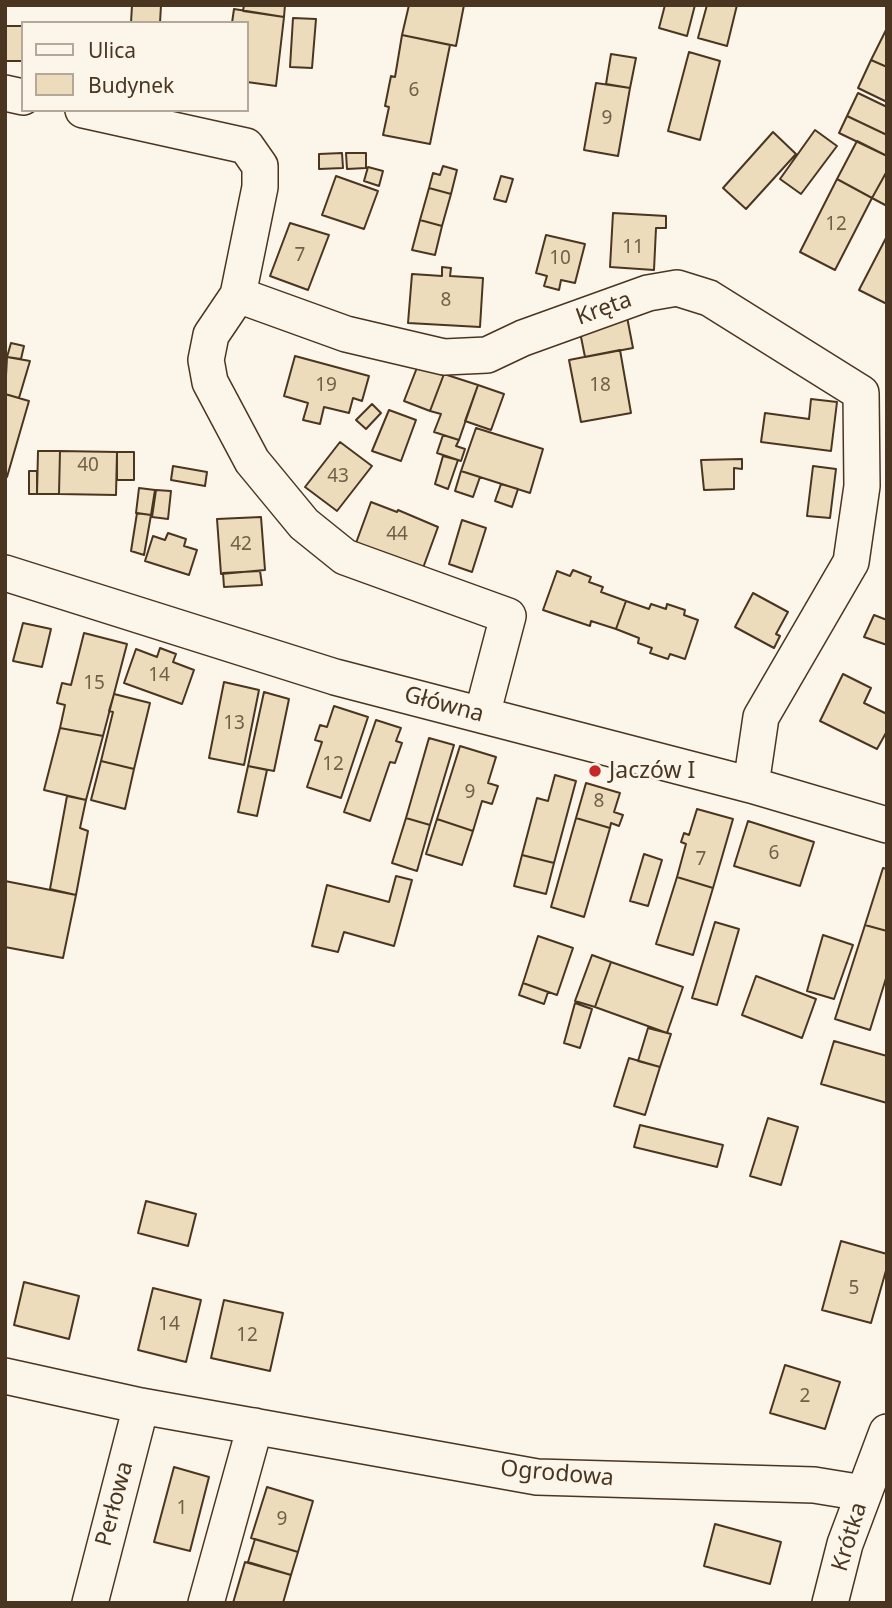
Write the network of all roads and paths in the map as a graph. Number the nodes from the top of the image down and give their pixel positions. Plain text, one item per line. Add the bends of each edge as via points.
1 (92, 112) edge
2 (238, 295) junction
3 (5, 573) edge
4 (482, 715) junction
5 (751, 785) junction
6 (887, 825) edge
7 (5, 1376) edge
8 (141, 1406) junction
9 (255, 1426) junction
10 (887, 1432) edge
11 (863, 1493) junction
12 (90, 1603) edge
13 (206, 1603) edge
14 (830, 1603) edge

1 - 2 street via 246,146 260,166 260,187
2 - 4 street via 211,335 205,360 210,382 252,461 304,524 345,557 508,616
2 - 5 street, Kręta via 346,334 444,357 487,355 649,293 677,288 709,298 862,393 862,486 850,562 761,717
3 - 4 street, Główna via 335,677
4 - 5 street, Główna
5 - 6 street, Główna
7 - 8 street, Ogrodowa
8 - 9 street, Ogrodowa
8 - 12 street, Perłowa
9 - 11 street, Ogrodowa via 537,1476 814,1485
9 - 13 street
10 - 11 street, Krótka
11 - 14 street, Krótka

